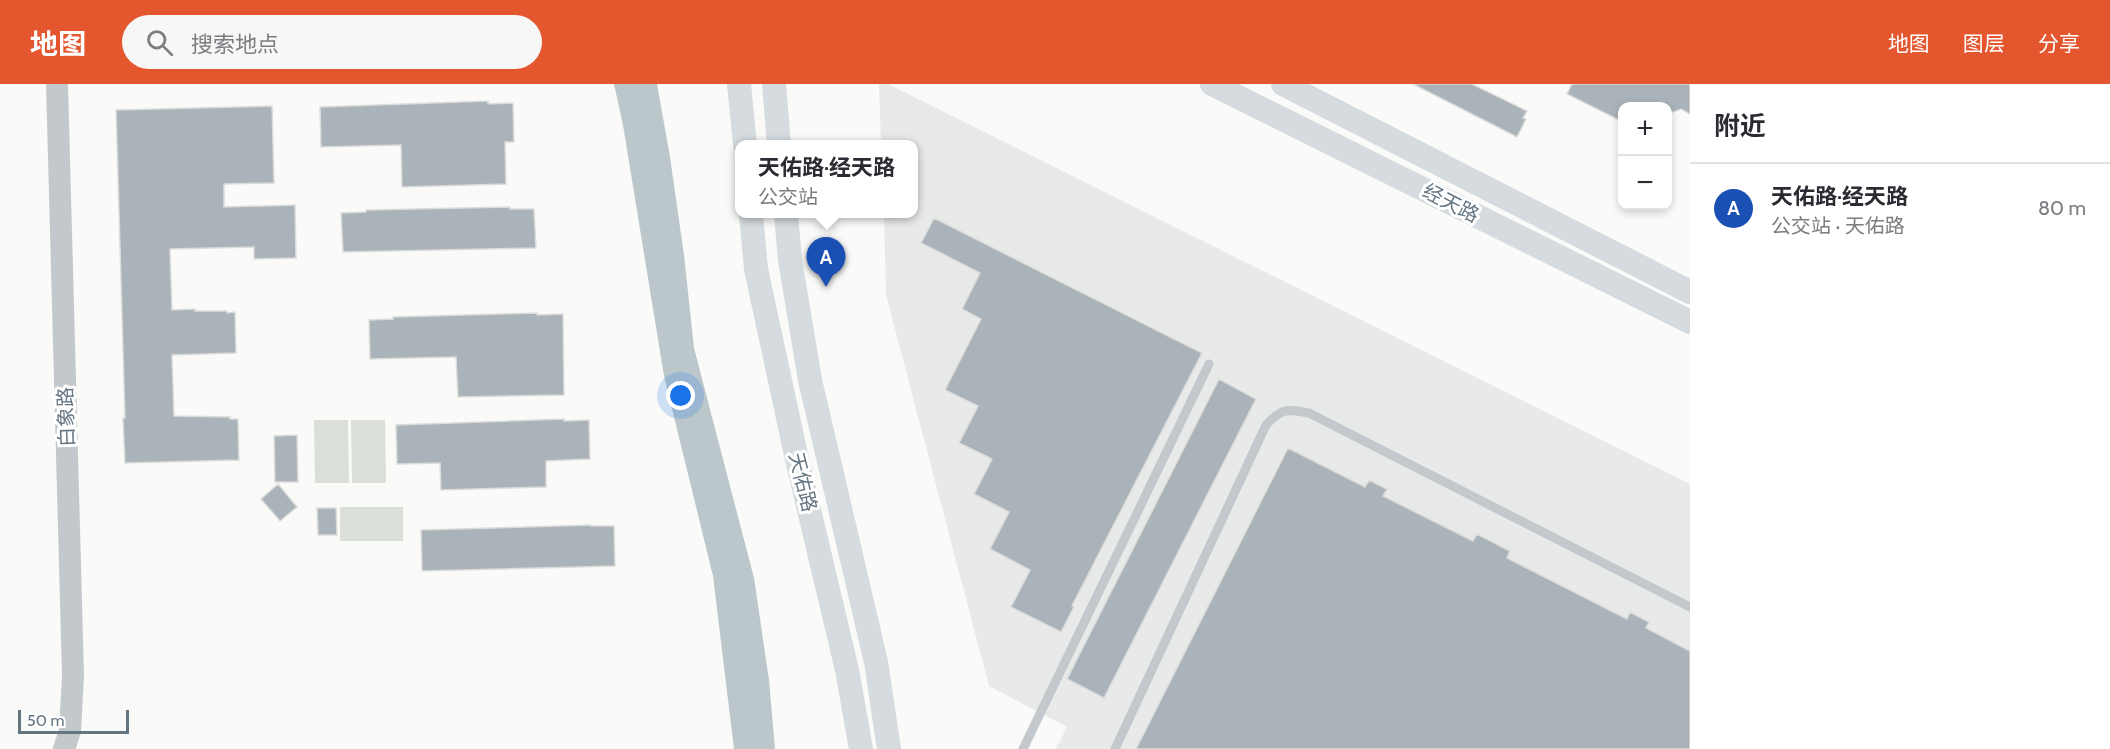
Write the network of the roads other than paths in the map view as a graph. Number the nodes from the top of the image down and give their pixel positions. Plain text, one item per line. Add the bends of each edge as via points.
1 (57, 84) edge
2 (739, 84) edge
3 (774, 84) edge
4 (1212, 84) edge
5 (1283, 84) edge
6 (745, 140) edge
7 (779, 140) edge
8 (751, 218) edge
9 (786, 218) edge
10 (1690, 292) edge
11 (1690, 322) edge
12 (1209, 364) dead end
13 (1690, 607) edge
14 (64, 749) edge
15 (861, 749) edge
16 (888, 749) edge
17 (1023, 749) edge
18 (1116, 749) edge

1 - 14 street, 白象路 via 73,676 70,731
2 - 6 main road
3 - 7 main road
4 - 11 main road, 经天路
5 - 10 main road, 经天路
8 - 15 main road, 天佑路 via 756,269 847,670
9 - 16 main road, 天佑路 via 810,380 876,662
12 - 17 lane
13 - 18 lane via 1309,413 1289,409 1266,425

